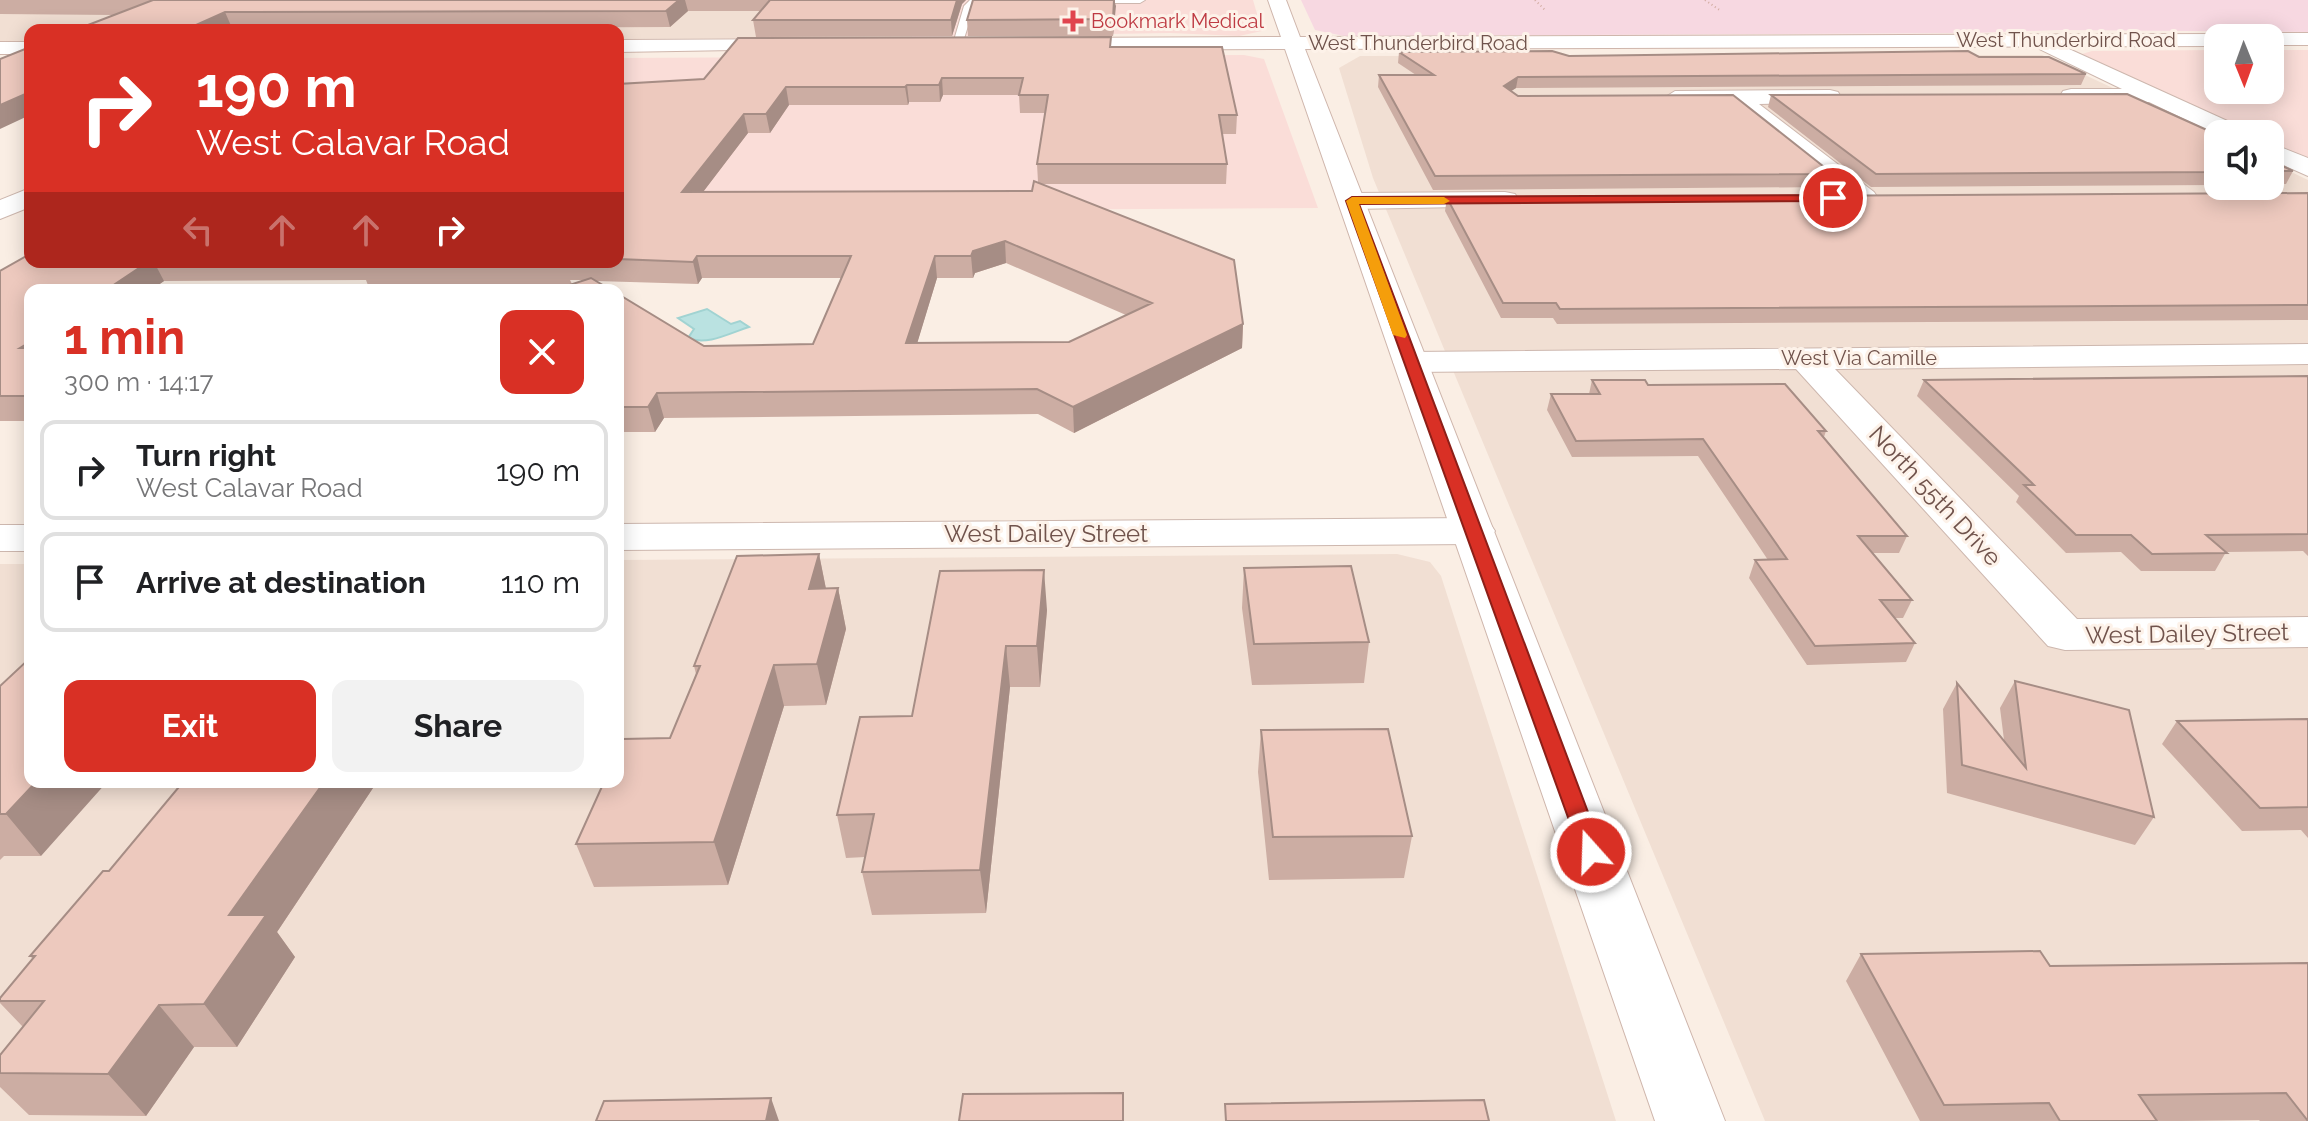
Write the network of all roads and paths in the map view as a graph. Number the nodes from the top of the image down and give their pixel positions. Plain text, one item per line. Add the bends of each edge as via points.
1 (1090, 0) edge
2 (1140, 0) edge
3 (1277, 0) edge
4 (1535, 0) edge
5 (1705, 0) edge
6 (979, 1) edge
7 (1550, 14) dead end
8 (1725, 14) dead end
9 (2284, 39) edge
10 (2308, 39) edge
11 (2036, 40) junction
12 (2204, 40) edge
13 (1293, 43) junction
14 (1031, 44) edge
15 (813, 45) edge
16 (956, 45) edge
17 (624, 46) edge
18 (0, 48) edge
19 (24, 48) edge
20 (2152, 95) junction
21 (2044, 96) edge
22 (1736, 97) junction
23 (1859, 97) edge
24 (1657, 98) edge
25 (2206, 120) edge
26 (2284, 157) edge
27 (2308, 168) edge
28 (1817, 198) edge
29 (1864, 198) junction
30 (1896, 198) edge
31 (24, 199) edge
32 (1523, 200) edge
33 (1352, 201) junction
34 (0, 211) edge
35 (2308, 354) edge
36 (1805, 358) junction
37 (1410, 362) junction
38 (1474, 531) junction
39 (624, 537) edge
40 (0, 538) edge
41 (24, 538) edge
42 (2308, 632) edge
43 (2065, 635) joint
44 (1690, 1121) edge

1 - 2 lane
3 - 13 street
4 - 7 path
5 - 8 path
6 - 16 lane via 969,6
9 - 10 street
11 - 12 street, West Thunderbird Road
11 - 13 street, West Thunderbird Road
11 - 20 street
13 - 14 street, West Thunderbird Road
13 - 33 street
15 - 17 street
18 - 19 street
20 - 21 street
20 - 25 street
22 - 23 street
22 - 24 street
22 - 29 street
26 - 27 street
28 - 29 street
29 - 30 street
31 - 34 street
32 - 33 street
33 - 37 street
35 - 36 street, West Via Camille
36 - 37 street, West Via Camille
36 - 43 street, North 55th Drive
37 - 38 street
38 - 39 street, West Dailey Street
38 - 44 street
40 - 41 street
42 - 43 street, West Dailey Street

